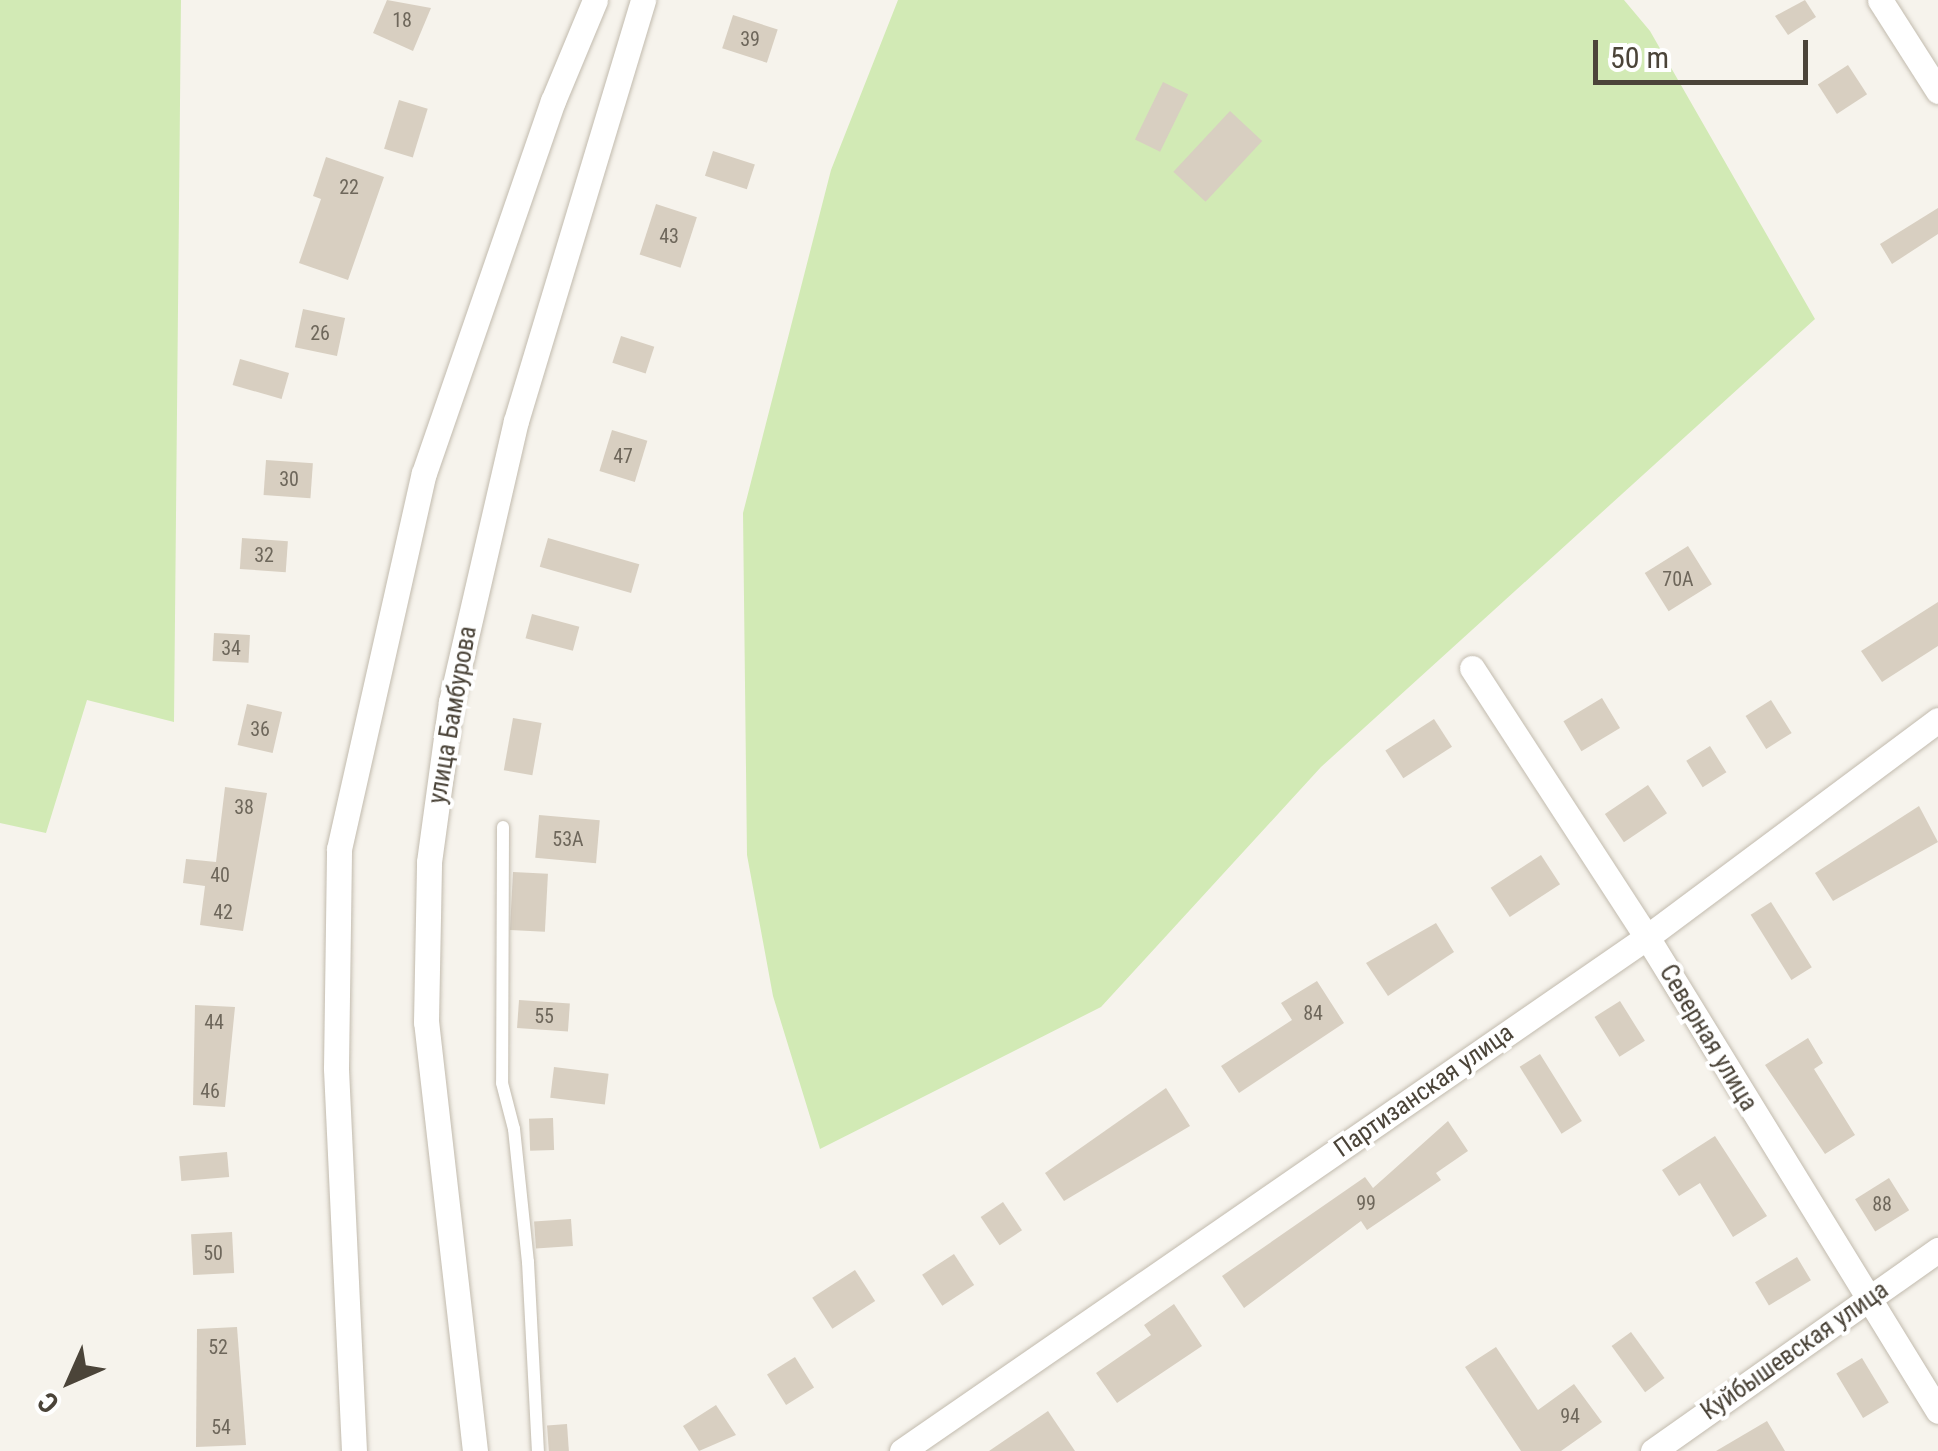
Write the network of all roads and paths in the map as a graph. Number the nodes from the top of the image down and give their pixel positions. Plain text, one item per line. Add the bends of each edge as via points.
1 (595, 0) edge
2 (643, 0) edge
3 (1880, 0) edge
4 (1938, 91) edge
5 (1472, 668) dead end
6 (1938, 720) edge
7 (503, 827) dead end
8 (1646, 936) junction
9 (1938, 1250) edge
10 (1867, 1300) junction
11 (1938, 1411) edge
12 (354, 1451) edge
13 (475, 1451) edge
14 (538, 1451) edge
15 (902, 1451) edge
16 (1653, 1451) edge

1 - 12 street via 553,101 424,474 363,720 339,849 336,1068
2 - 13 street, улица Бамбурова via 516,421 451,702 429,862 426,1022
3 - 4 street
5 - 8 street, Северная улица
6 - 8 street, Партизанская улица
7 - 14 lane via 502,1083 514,1129 528,1262
8 - 10 street, Северная улица
8 - 15 street, Партизанская улица
9 - 10 street, Куйбышевская улица
10 - 11 street, Северная улица
10 - 16 street, Куйбышевская улица

